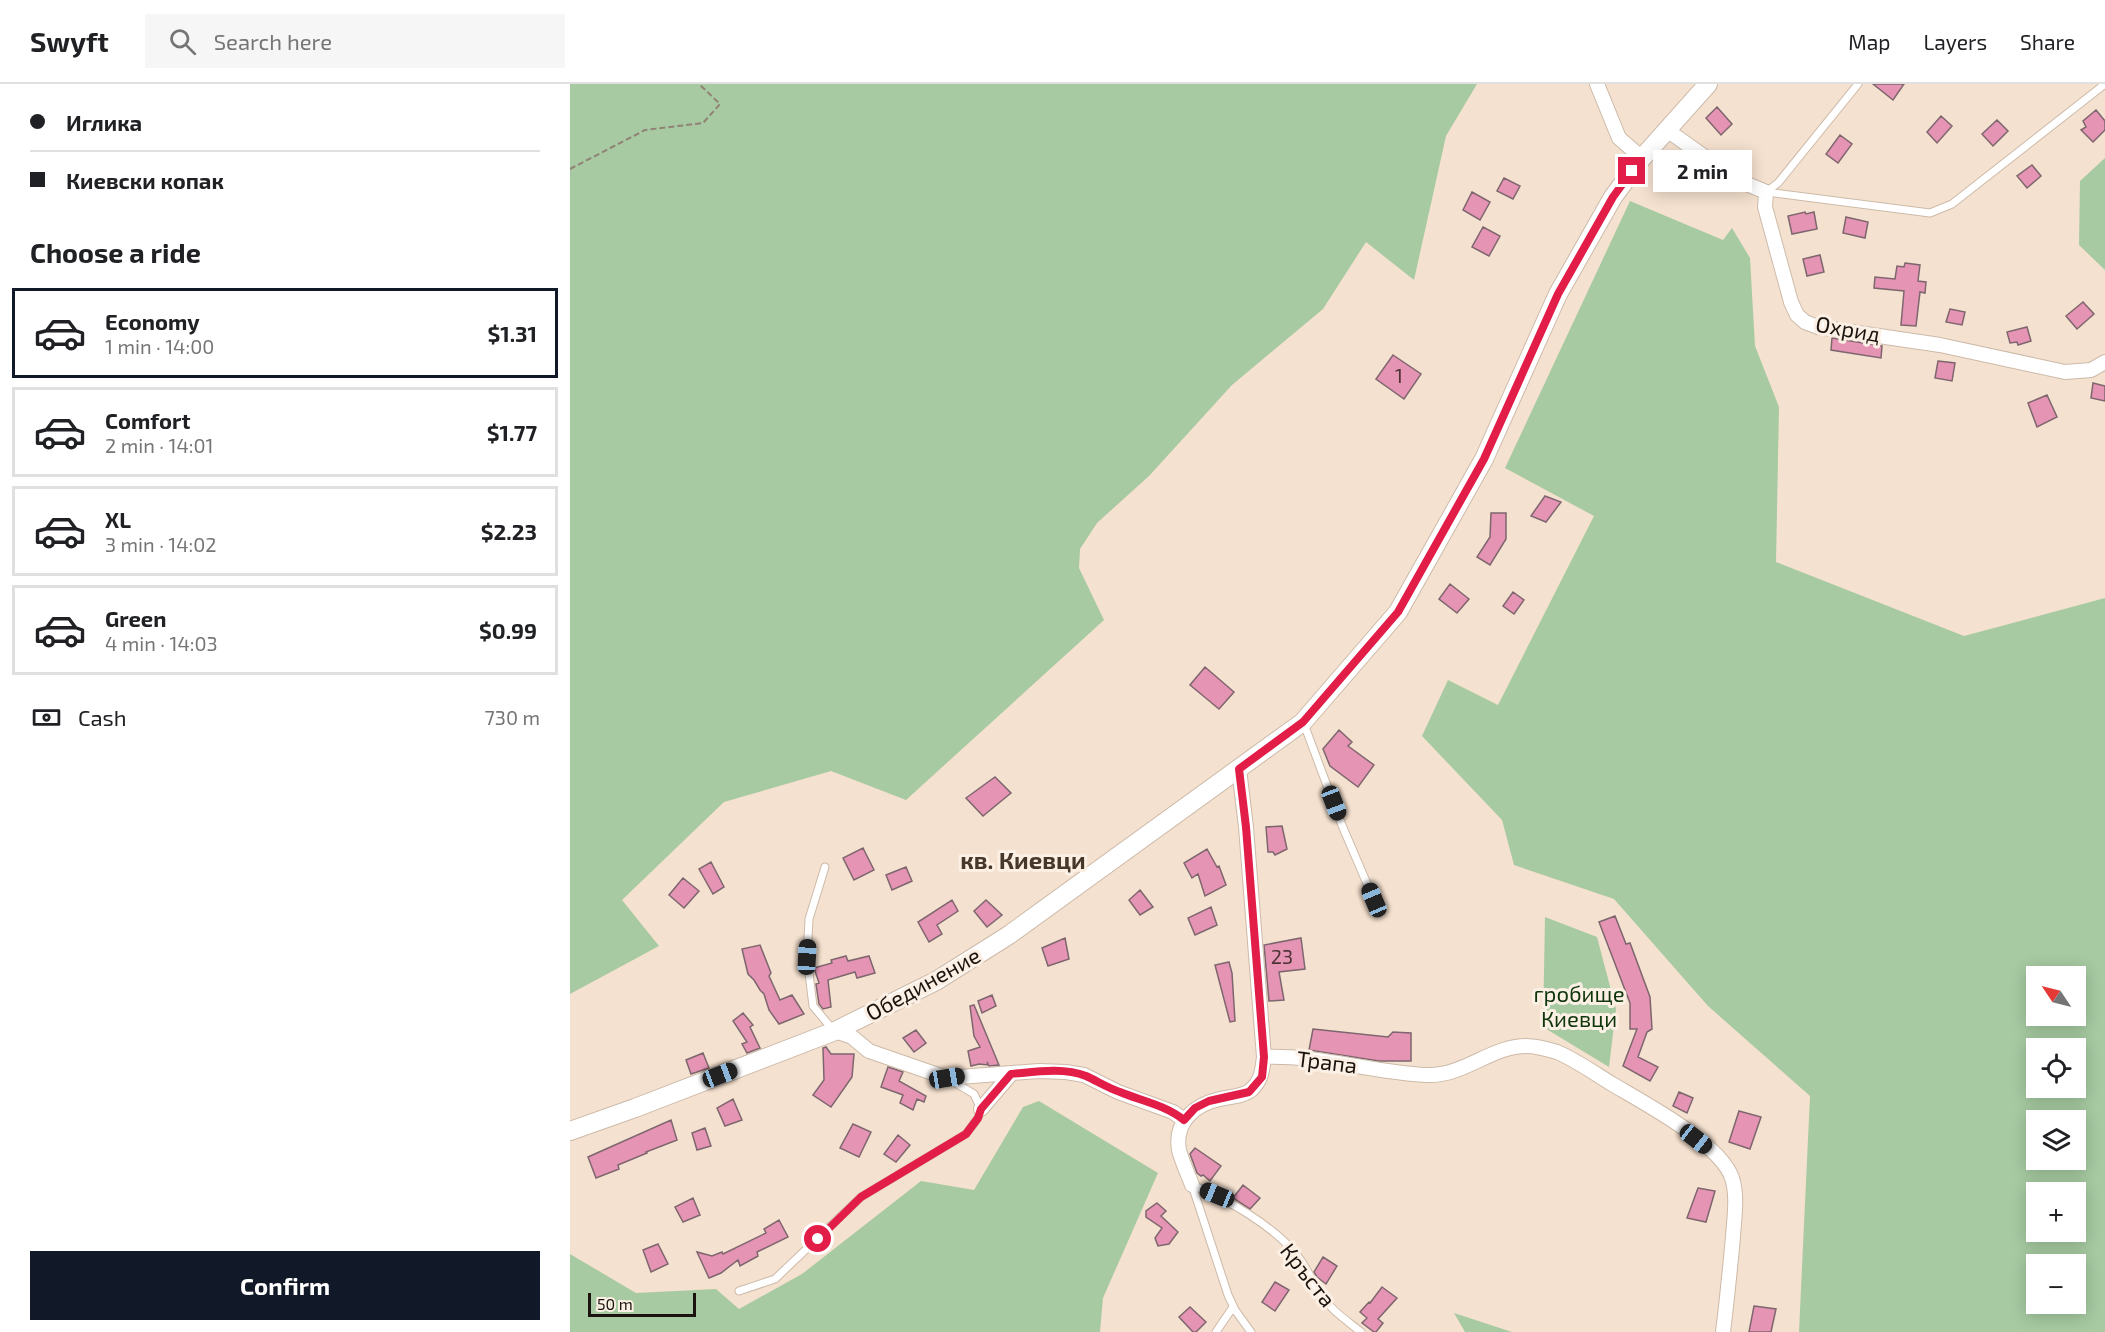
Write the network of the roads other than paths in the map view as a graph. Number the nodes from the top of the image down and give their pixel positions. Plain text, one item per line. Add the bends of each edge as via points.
1 (1597, 84) edge
2 (1708, 84) edge
3 (1858, 84) edge
4 (2105, 84) edge
5 (1667, 130) junction
6 (1642, 158) junction
7 (1766, 192) junction
8 (2105, 362) edge
9 (1303, 722) junction
10 (1239, 769) junction
11 (825, 867) dead end
12 (1374, 900) dead end
13 (835, 1031) junction
14 (1264, 1057) junction
15 (1011, 1074) junction
16 (947, 1078) junction
17 (981, 1109) junction
18 (1184, 1120) junction
19 (570, 1131) edge
20 (1192, 1185) junction
21 (739, 1291) dead end
22 (1233, 1307) junction
23 (1216, 1332) edge
24 (1251, 1332) edge
25 (1361, 1332) edge
26 (1723, 1332) edge

1 - 6 street via 1618,138
2 - 5 street
3 - 7 lane via 1778,183
4 - 7 lane via 1952,204 1930,213
5 - 6 street
5 - 7 street via 1737,180
6 - 9 street via 1613,197 1558,294 1484,459 1398,612
7 - 8 street, Охрид via 1765,207 1791,302 1805,322 2065,372 2091,370
9 - 10 street
9 - 12 lane
10 - 13 street, Обединение via 1009,936 936,981
10 - 14 street, Трапа
11 - 13 lane via 809,919 807,957 813,1006
13 - 16 street via 852,1037 869,1051
13 - 19 street, Обединение
14 - 18 street via 1262,1077 1249,1092 1209,1101
14 - 26 street, Трапа via 1292,1056 1428,1075 1456,1071 1507,1048 1529,1046 1556,1052 1635,1098 1709,1149 1732,1178 1734,1220
15 - 16 street
15 - 17 street
15 - 18 street via 1057,1071 1084,1075
16 - 17 lane via 974,1094
17 - 21 lane via 966,1134 861,1197 775,1279
18 - 20 street via 1178,1136 1179,1151
20 - 22 lane
20 - 25 lane, Кръста via 1217,1195 1280,1239 1297,1255 1332,1309
22 - 23 lane
22 - 24 lane

